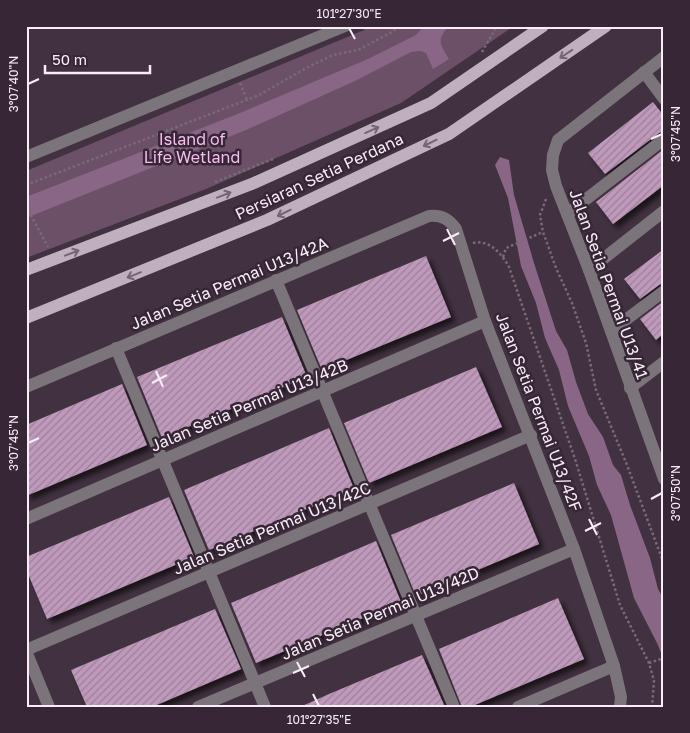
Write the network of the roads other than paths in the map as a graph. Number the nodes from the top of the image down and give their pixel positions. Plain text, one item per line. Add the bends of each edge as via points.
1 (345, 26) edge
2 (543, 26) edge
3 (606, 26) edge
4 (664, 56) edge
5 (644, 72) junction
6 (664, 99) edge
7 (664, 139) edge
8 (26, 157) edge
9 (664, 211) edge
10 (567, 214) junction
11 (446, 218) joint
12 (26, 270) edge
13 (589, 270) junction
14 (276, 280) junction
15 (664, 291) edge
16 (26, 318) edge
17 (486, 321) junction
18 (611, 331) junction
19 (116, 348) junction
20 (664, 362) edge
21 (26, 387) edge
22 (630, 388) junction
23 (322, 391) junction
24 (531, 435) junction
25 (659, 448) edge
26 (162, 460) junction
27 (664, 479) edge
28 (369, 504) junction
29 (26, 519) edge
30 (574, 550) junction
31 (209, 572) junction
32 (416, 616) junction
33 (26, 650) edge
34 (614, 666) junction
35 (255, 683) junction
36 (49, 707) edge
37 (198, 707) edge
38 (265, 707) edge
39 (454, 707) edge
40 (518, 707) edge
41 (620, 707) edge

1 - 8 street
12 -> 2 main road, Persiaran Setia Perdana via 254,183 431,103
3 -> 16 main road, Persiaran Setia Perdana via 449,134 267,220
4 - 5 street
5 - 6 street
5 - 10 street, Jalan Setia Permai U13/41 via 558,140 552,170
7 - 10 street
9 - 13 street
10 - 13 street, Jalan Setia Permai U13/41
11 - 14 street, Jalan Setia Permai U13/42A via 429,216
11 - 17 street, Jalan Setia Permai U13/42F via 456,229
13 - 18 street, Jalan Setia Permai U13/41
14 - 19 street, Jalan Setia Permai U13/42A
14 - 23 street
15 - 18 street
17 - 23 street, Jalan Setia Permai U13/42B
17 - 24 street, Jalan Setia Permai U13/42F
18 - 22 street, Jalan Setia Permai U13/41
19 - 21 street, Jalan Setia Permai U13/42A
19 - 26 street
20 - 22 street
22 - 25 street, Jalan Setia Permai U13/41
23 - 26 street, Jalan Setia Permai U13/42B
23 - 28 street
24 - 28 street, Jalan Setia Permai U13/42C
24 - 30 street, Jalan Setia Permai U13/42F
25 - 27 street, Jalan Setia Permai U13/41
26 - 29 street, Jalan Setia Permai U13/42B
26 - 31 street
28 - 31 street, Jalan Setia Permai U13/42C
28 - 32 street
30 - 32 street, Jalan Setia Permai U13/42D
30 - 34 street, Jalan Setia Permai U13/42F
31 - 33 street, Jalan Setia Permai U13/42C
31 - 35 street
32 - 35 street, Jalan Setia Permai U13/42D
32 - 39 street
33 - 36 street
34 - 40 street
34 - 41 street, Jalan Setia Permai U13/42F
35 - 37 street, Jalan Setia Permai U13/42D
35 - 38 street

